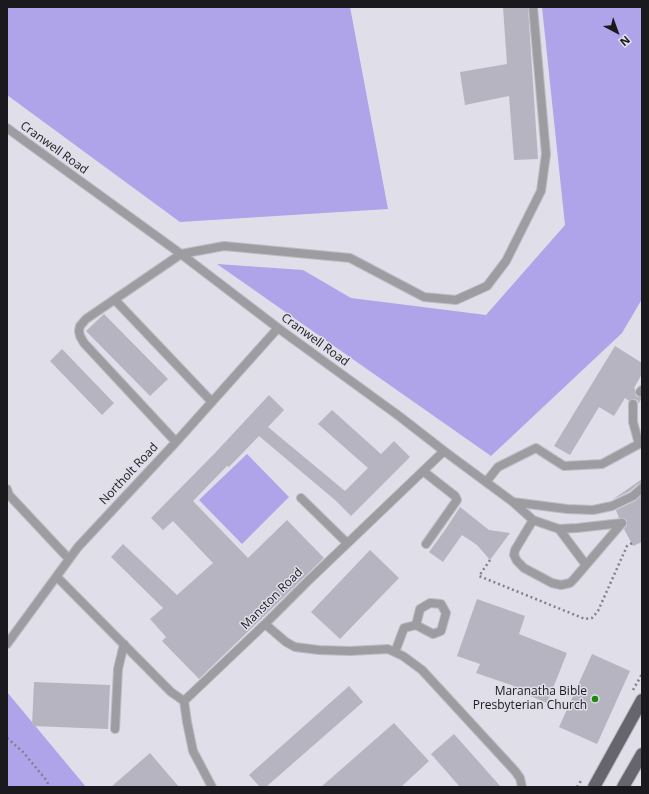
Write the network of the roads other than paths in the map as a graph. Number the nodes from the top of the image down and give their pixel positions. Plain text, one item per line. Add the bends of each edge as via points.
1 (533, 7) edge
2 (7, 128) edge
3 (181, 254) junction
4 (114, 300) junction
5 (278, 328) junction
6 (212, 402) junction
7 (633, 404) dead end
8 (176, 442) junction
9 (641, 443) edge
10 (444, 451) junction
11 (423, 471) junction
12 (486, 482) junction
13 (642, 488) edge
14 (7, 489) edge
15 (301, 498) dead end
16 (513, 502) junction
17 (533, 520) junction
18 (559, 529) junction
19 (347, 543) junction
20 (426, 544) dead end
21 (69, 559) junction
22 (586, 565) junction
23 (57, 577) junction
24 (265, 624) junction
25 (416, 625) dead end
26 (7, 644) edge
27 (124, 644) junction
28 (395, 652) junction
29 (642, 700) edge
30 (184, 701) junction
31 (114, 729) dead end
32 (642, 754) edge
33 (212, 787) edge
34 (522, 787) edge
35 (594, 787) edge
36 (623, 787) edge

1 - 3 lane via 546,154 542,192 506,261 487,286 456,300 424,297 350,258 224,246
2 - 3 lane, Cranwell Road
3 - 4 lane
3 - 5 lane, Cranwell Road
4 - 6 lane
4 - 8 lane via 86,319 80,326 80,336
5 - 6 lane, Northolt Road
5 - 10 lane, Cranwell Road
6 - 8 lane, Northolt Road
7 - 9 lane via 633,422
8 - 21 lane, Northolt Road
9 - 12 lane via 602,464 572,466 564,466 536,448 498,467
10 - 11 lane, Manston Road
10 - 12 lane, Cranwell Road
11 - 19 lane, Manston Road
11 - 20 lane via 457,500
12 - 16 lane, Cranwell Road
13 - 16 lane via 633,496 612,506 593,510
14 - 21 lane via 9,495
15 - 19 lane
16 - 17 lane, Cranwell Road
17 - 18 lane, Cranwell Road
17 - 22 lane via 514,555 524,568 561,585 570,583
18 - 22 lane
18 - 22 lane, Cranwell Road via 622,523
19 - 24 lane, Manston Road
21 - 23 lane, Northolt Road
23 - 26 lane, Northolt Road
23 - 27 lane
24 - 28 lane via 295,648 350,651 388,649
24 - 30 lane, Manston Road
25 - 28 lane via 404,628
27 - 30 lane via 171,692
27 - 31 lane via 118,669
28 - 34 lane via 422,670 515,771
29 - 35 main road
30 - 33 lane via 193,751
32 - 36 main road

